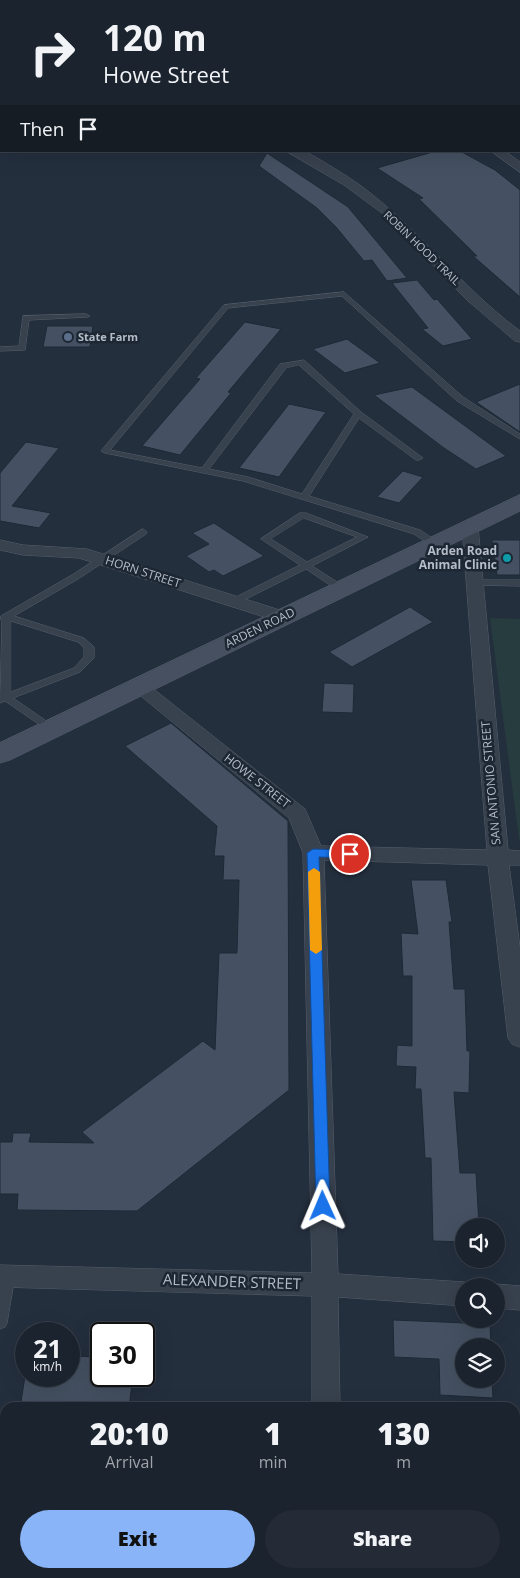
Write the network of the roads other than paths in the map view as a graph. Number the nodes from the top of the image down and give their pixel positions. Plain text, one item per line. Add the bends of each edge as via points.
1 (294, 152) edge
2 (499, 152) edge
3 (520, 168) edge
4 (86, 316) dead end
5 (518, 335) edge
6 (0, 349) edge
7 (358, 414) junction
8 (520, 437) edge
9 (419, 458) dead end
10 (204, 471) junction
11 (304, 497) junction
12 (520, 502) edge
13 (470, 527) junction
14 (144, 532) dead end
15 (435, 544) junction
16 (0, 545) edge
17 (101, 559) junction
18 (306, 565) junction
19 (474, 583) junction
20 (520, 583) edge
21 (342, 588) junction
22 (235, 602) junction
23 (283, 617) junction
24 (3, 618) edge
25 (139, 687) junction
26 (3, 698) edge
27 (52, 729) junction
28 (0, 754) edge
29 (313, 853) junction
30 (498, 858) junction
31 (520, 858) edge
32 (520, 1038) edge
33 (4, 1276) edge
34 (325, 1284) junction
35 (455, 1293) edge
36 (505, 1297) edge
37 (520, 1298) edge
38 (0, 1323) edge
39 (326, 1402) edge
40 (0, 1514) edge
41 (0, 1529) edge

1 - 5 street, ROBIN HOOD TRAIL via 357,187 396,220 471,296
2 - 3 street
4 - 6 lane via 26,318 22,348
7 - 9 lane
7 - 10 lane via 301,362 283,366
7 - 11 lane
8 - 10 lane via 460,399 344,294 226,306 105,450
10 - 11 lane
11 - 15 lane via 417,532
12 - 13 main road, ARDEN ROAD
13 - 15 main road, ARDEN ROAD
13 - 19 street, SAN ANTONIO STREET
14 - 17 lane
15 - 21 main road, ARDEN ROAD
16 - 17 street, HORN STREET via 23,550 82,553
17 - 22 street, HORN STREET
17 - 24 lane
18 - 18 lane via 265,539 303,515 364,537
18 - 21 lane
18 - 22 lane
19 - 20 lane
19 - 30 street, SAN ANTONIO STREET
21 - 23 main road, ARDEN ROAD
22 - 23 street, HORN STREET
23 - 25 main road, ARDEN ROAD
24 - 26 lane
24 - 26 lane via 81,640 89,647 89,658 77,670
25 - 27 main road, ARDEN ROAD
25 - 29 street, HOWE STREET via 298,814
26 - 27 lane
27 - 28 main road, ARDEN ROAD
29 - 30 street
29 - 34 street, HOWE STREET
30 - 31 street
30 - 32 street, SAN ANTONIO STREET
33 - 34 street, ALEXANDER STREET
33 - 38 lane
34 - 35 street, ALEXANDER STREET
34 - 39 street, HOWE STREET
36 - 37 street
40 - 41 lane

